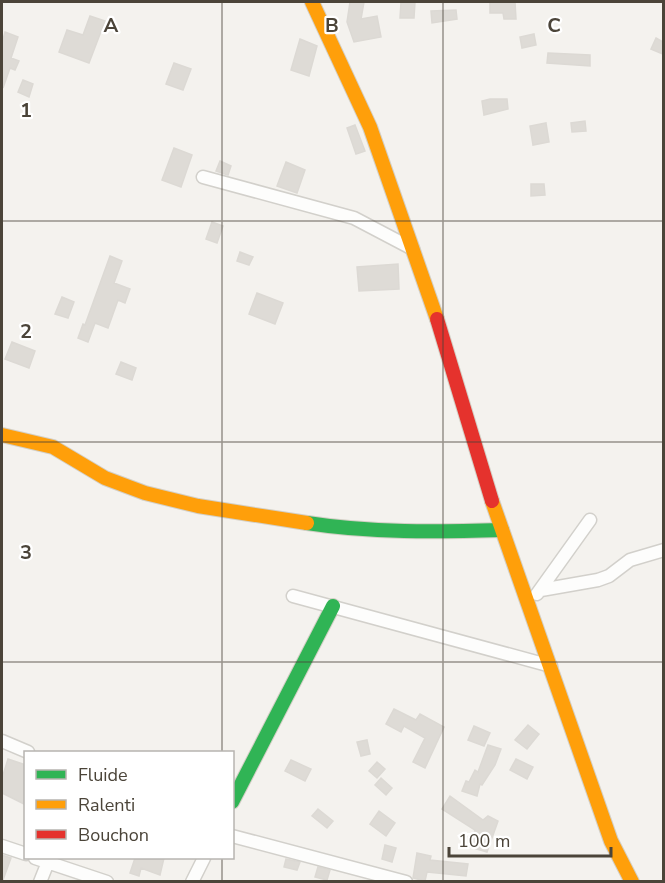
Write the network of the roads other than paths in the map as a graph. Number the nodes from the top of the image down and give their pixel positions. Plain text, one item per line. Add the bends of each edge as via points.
1 (312, 2) edge
2 (203, 177) dead end
3 (413, 249) junction
4 (2, 435) edge
5 (590, 520) dead end
6 (502, 530) junction
7 (663, 550) edge
8 (541, 590) junction
9 (293, 596) dead end
10 (528, 604) junction
11 (333, 606) junction
12 (551, 666) junction
13 (2, 741) edge
14 (24, 751) edge
15 (234, 798) edge
16 (234, 837) edge
17 (2, 846) edge
18 (24, 853) edge
19 (38, 859) edge
20 (204, 859) edge
21 (48, 862) junction
22 (40, 882) edge
23 (107, 882) edge
24 (192, 882) edge
25 (406, 882) edge
26 (632, 882) edge

1 - 3 street via 370,127
2 - 3 street via 354,218
3 - 6 street
4 - 6 street via 52,447 105,478 145,493 198,506 332,527 435,532
5 - 8 street
6 - 10 street
7 - 8 street via 630,560 598,580
8 - 10 street
9 - 11 street
10 - 12 street
11 - 12 street
11 - 15 street
12 - 26 street via 611,841
13 - 14 street
16 - 25 street
17 - 18 street
19 - 21 street
20 - 24 street
21 - 22 street
21 - 23 street

